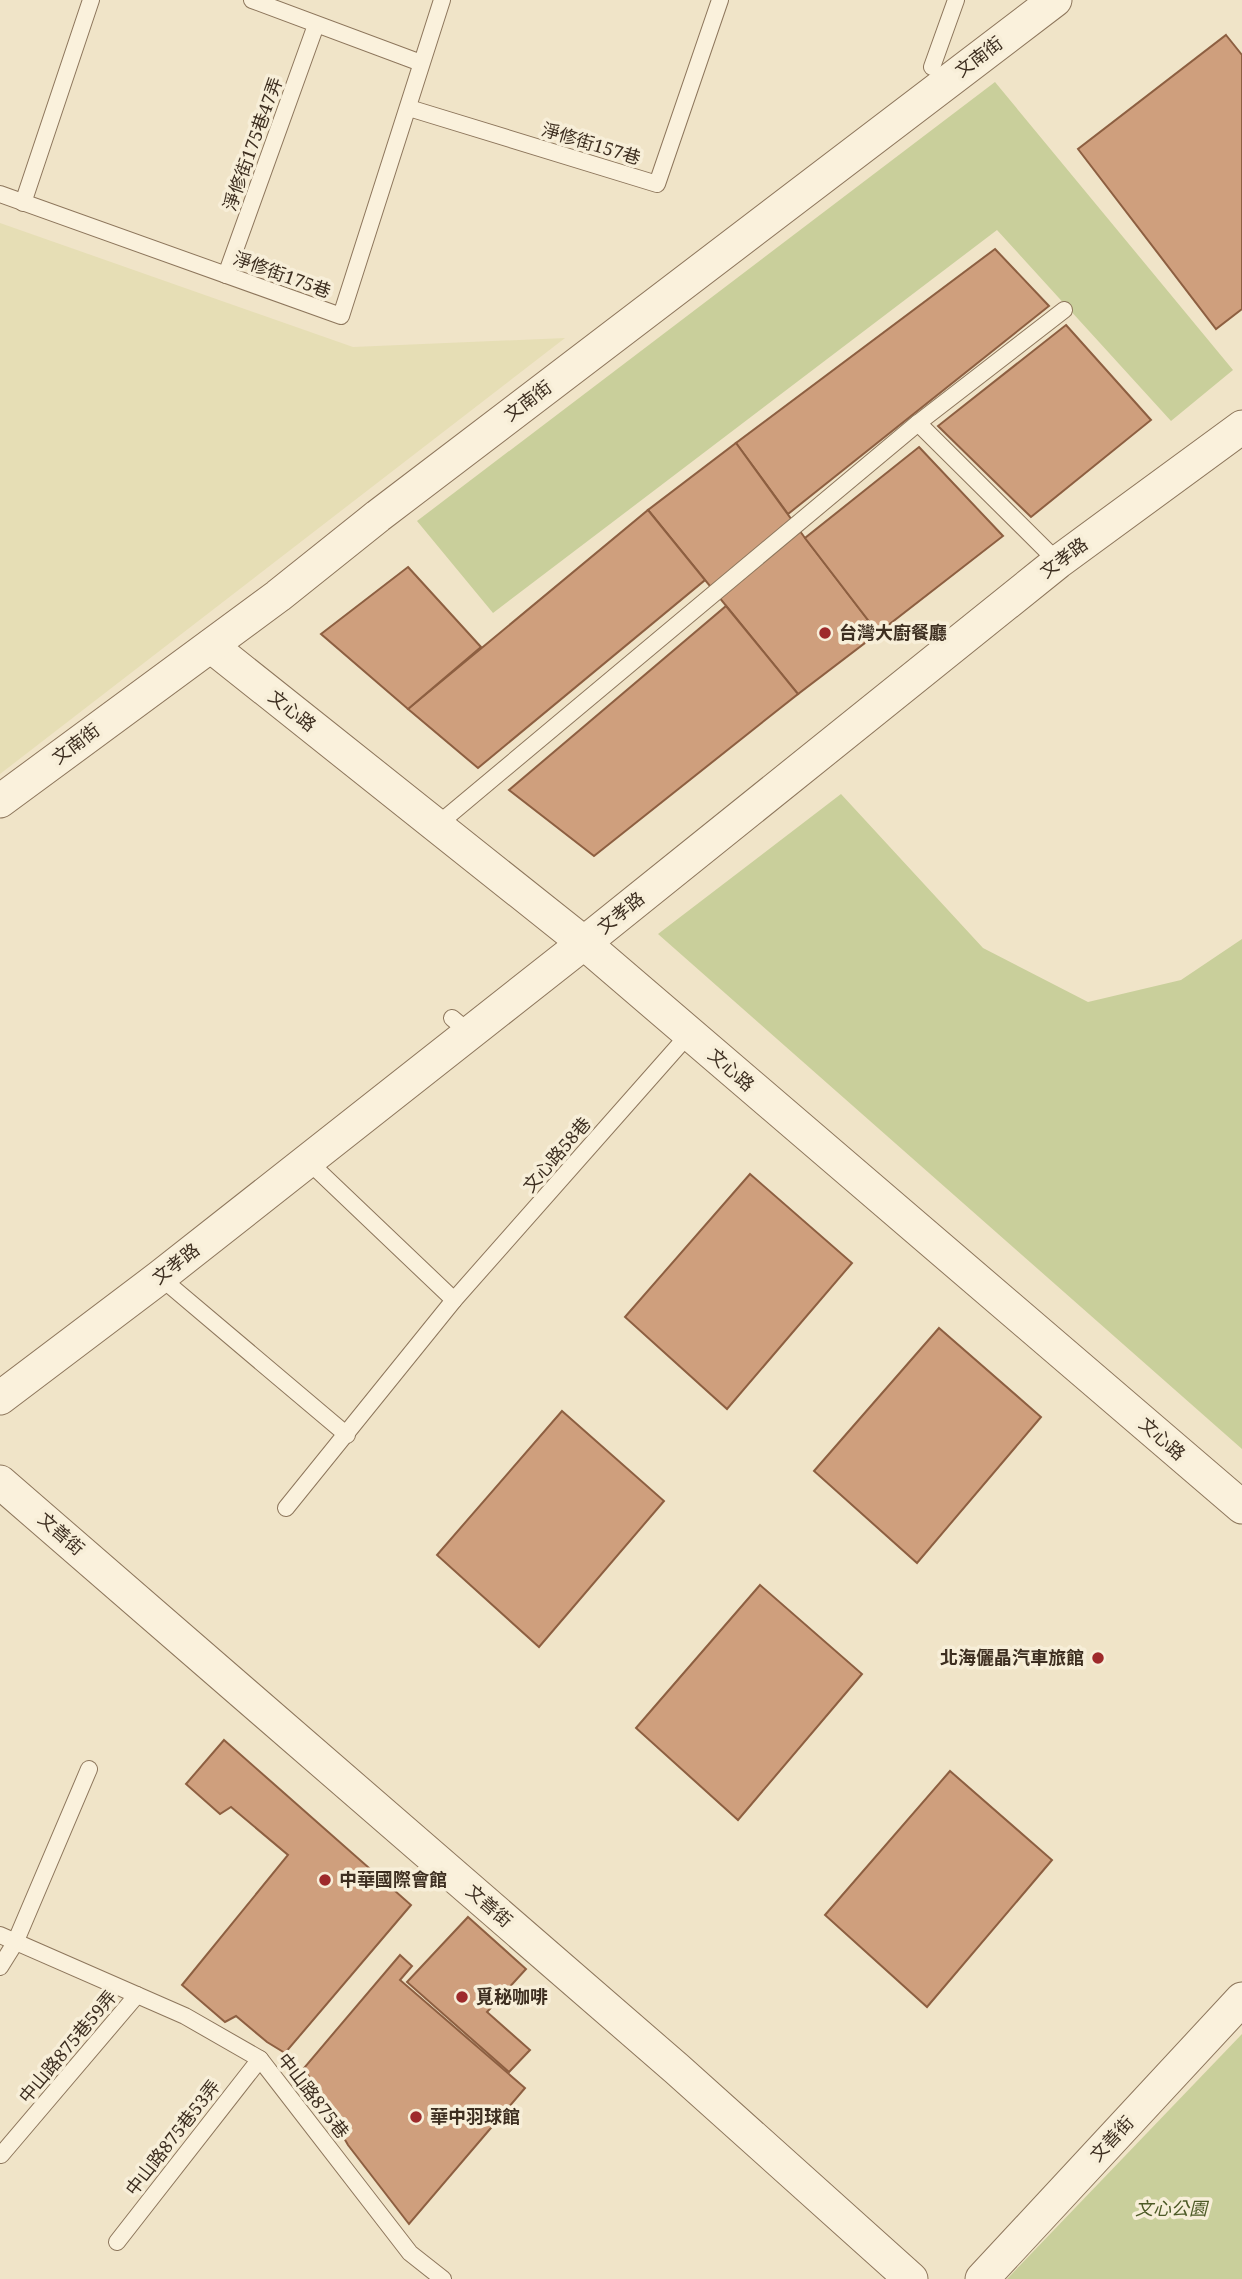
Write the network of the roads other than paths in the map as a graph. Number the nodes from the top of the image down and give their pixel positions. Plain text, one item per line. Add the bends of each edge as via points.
1 (91, 0) edge
2 (251, 0) edge
3 (442, 0) edge
4 (720, 0) edge
5 (956, 0) edge
6 (1055, 0) edge
7 (316, 25) junction
8 (421, 63) junction
9 (932, 66) dead end
10 (409, 107) junction
11 (0, 194) edge
12 (23, 203) junction
13 (226, 275) junction
14 (1064, 310) dead end
15 (918, 423) junction
16 (1242, 428) edge
17 (1058, 562) junction
18 (211, 646) junction
19 (0, 801) edge
20 (436, 826) junction
21 (584, 943) junction
22 (689, 1034) junction
23 (308, 1161) junction
24 (160, 1277) junction
25 (454, 1300) junction
26 (0, 1398) edge
27 (347, 1435) junction
28 (0, 1482) edge
29 (1242, 1507) edge
30 (286, 1508) dead end
31 (89, 1769) dead end
32 (0, 1935) edge
33 (15, 1944) junction
34 (0, 1967) edge
35 (137, 1995) junction
36 (1242, 1999) edge
37 (260, 2059) junction
38 (1, 2155) edge
39 (117, 2242) dead end
40 (443, 2279) edge
41 (911, 2279) edge
42 (982, 2279) edge

1 - 12 lane
2 - 7 lane
3 - 8 lane, 淨修街175巷
4 - 10 lane, 淨修街157巷 via 657,184
5 - 9 lane
6 - 18 street, 文南街
7 - 8 lane
7 - 13 lane, 淨修街175巷47弄
8 - 10 lane, 淨修街175巷
10 - 13 lane, 淨修街175巷 via 341,316
11 - 12 lane, 淨修街175巷
12 - 13 lane, 淨修街175巷
14 - 15 lane
15 - 17 lane
15 - 20 lane
16 - 17 street, 文孝路
17 - 21 street, 文孝路
18 - 19 street, 文南街
18 - 20 street, 文心路 via 313,740
20 - 21 street, 文心路
21 - 22 street, 文心路
21 - 23 street, 文孝路 via 461,1025
22 - 25 lane, 文心路58巷
22 - 29 street, 文心路
23 - 24 street, 文孝路
23 - 25 lane
24 - 26 street, 文孝路 via 69,1335
24 - 27 lane
25 - 27 lane, 文心路58巷
27 - 30 lane, 文心路58巷
28 - 41 street, 文善街 via 666,2060
31 - 33 lane
32 - 33 lane, 中山路875巷
33 - 34 lane
33 - 35 lane, 中山路875巷
35 - 37 lane, 中山路875巷 via 185,2016
35 - 38 lane, 中山路875巷59弄
36 - 42 street, 文善街
37 - 39 lane, 中山路875巷53弄
37 - 40 lane, 中山路875巷 via 410,2253

